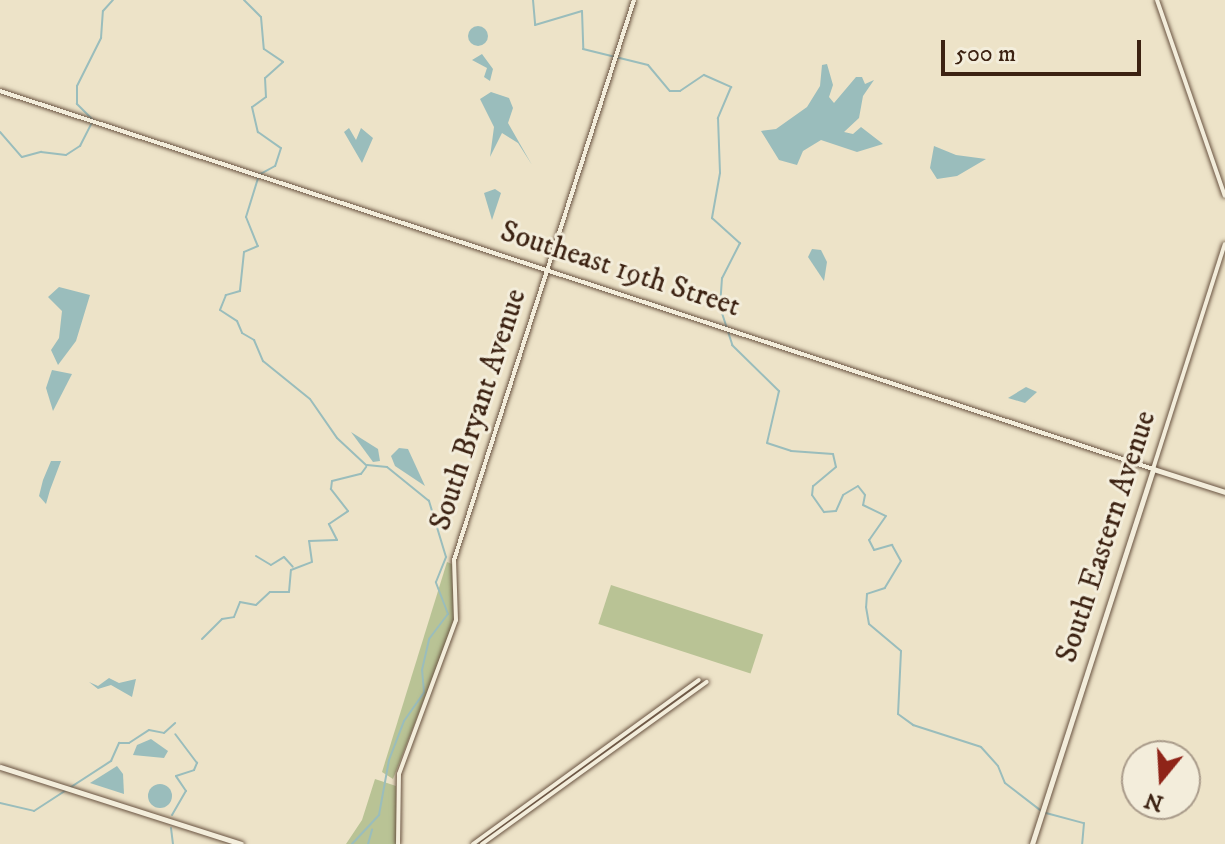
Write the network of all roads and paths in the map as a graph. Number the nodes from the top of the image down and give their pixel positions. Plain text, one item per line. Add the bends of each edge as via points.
1 (634, 0) edge
2 (1157, 0) edge
3 (0, 91) edge
4 (1225, 196) edge
5 (1225, 244) edge
6 (547, 269) junction
7 (1153, 469) junction
8 (1225, 492) edge
9 (699, 680) dead end
10 (707, 682) dead end
11 (0, 767) edge
12 (241, 844) edge
13 (398, 844) edge
14 (473, 844) edge
15 (482, 844) edge
16 (1032, 844) edge

1 - 6 street, South Bryant Avenue
2 - 4 street
3 - 6 street, Southeast 19th Street
5 - 7 street, South Eastern Avenue
6 - 7 street, Southeast 19th Street
6 - 13 street, South Bryant Avenue via 454,560 455,626 401,768
7 - 8 main road, Southeast 19th Street
7 - 16 main road, South Eastern Avenue
9 - 14 street
10 - 15 street
11 - 12 main road

